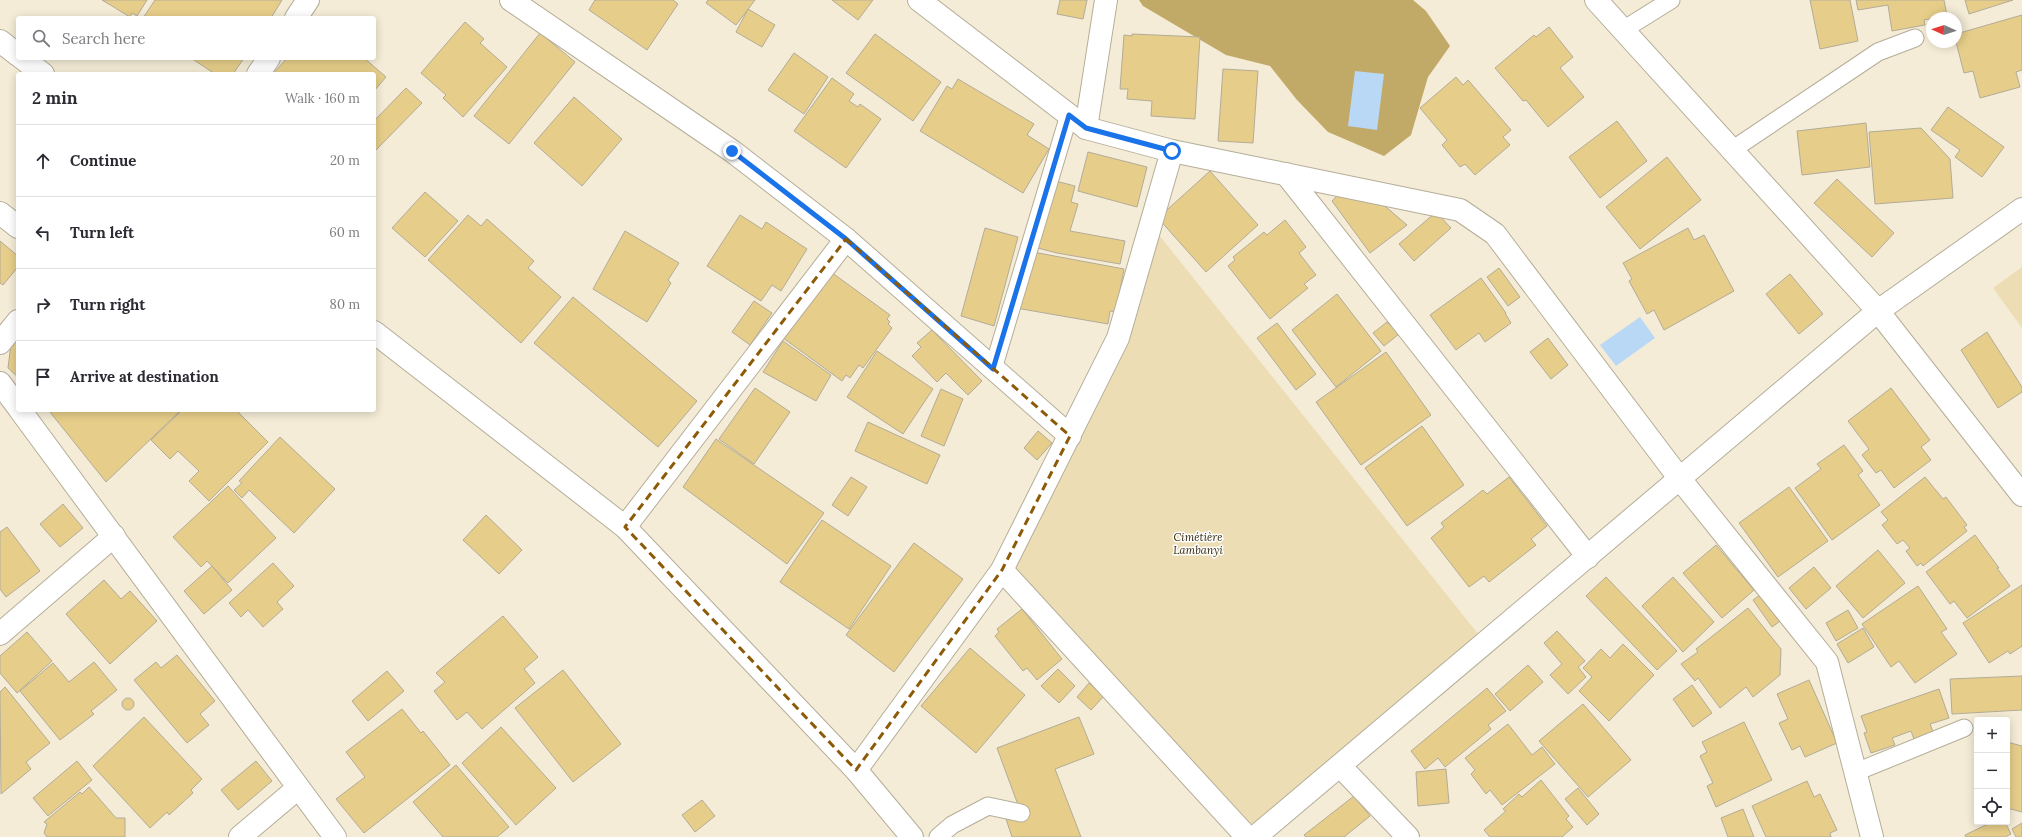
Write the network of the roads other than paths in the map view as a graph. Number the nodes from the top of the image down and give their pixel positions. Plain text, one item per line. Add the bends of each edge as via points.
1 (308, 0) edge
2 (511, 0) edge
3 (919, 0) edge
4 (1106, 0) edge
5 (1596, 0) edge
6 (1671, 0) edge
7 (297, 16) edge
8 (1623, 30) junction
9 (1915, 38) dead end
10 (0, 41) edge
11 (16, 53) edge
12 (25, 60) edge
13 (268, 60) edge
14 (40, 72) edge
15 (259, 72) edge
16 (1078, 122) junction
17 (1732, 150) junction
18 (1172, 151) junction
19 (1286, 174) junction
20 (2022, 209) edge
21 (0, 213) edge
22 (16, 225) edge
23 (846, 239) junction
24 (1878, 312) junction
25 (16, 323) edge
26 (376, 334) edge
27 (0, 343) edge
28 (993, 369) junction
29 (0, 383) edge
30 (16, 404) edge
31 (21, 412) edge
32 (1070, 436) junction
33 (1680, 479) junction
34 (2022, 495) edge
35 (625, 527) junction
36 (114, 536) junction
37 (1588, 557) junction
38 (1002, 570) junction
39 (0, 634) edge
40 (1964, 728) dead end
41 (1340, 766) junction
42 (856, 770) junction
43 (1856, 772) junction
44 (298, 788) junction
45 (1021, 813) dead end
46 (240, 837) edge
47 (335, 837) edge
48 (912, 837) edge
49 (938, 837) edge
50 (1247, 837) edge
51 (1255, 837) edge
52 (1408, 837) edge
53 (1872, 837) edge

1 - 7 street
2 - 23 street via 732,151
3 - 16 street
4 - 16 street
5 - 8 street
6 - 8 lane
8 - 17 street
9 - 17 lane via 1878,52
10 - 11 street
12 - 14 street
13 - 15 street
16 - 18 street
16 - 28 lane
17 - 24 street
18 - 19 street
18 - 32 street via 1118,338
19 - 33 street via 1460,210 1495,234
19 - 37 street
20 - 24 street
21 - 22 street
23 - 28 street
23 - 35 street
24 - 33 street
24 - 34 street
25 - 27 street
26 - 35 street
28 - 32 street
29 - 30 street
31 - 36 street
32 - 38 street
33 - 37 street
33 - 43 street via 1827,662
35 - 42 street
36 - 39 street
36 - 44 street
37 - 41 street
38 - 42 street
38 - 50 street
40 - 43 lane
41 - 51 street
41 - 52 street
42 - 48 street
43 - 53 street
44 - 46 street
44 - 47 street
45 - 49 lane via 988,806 952,825

